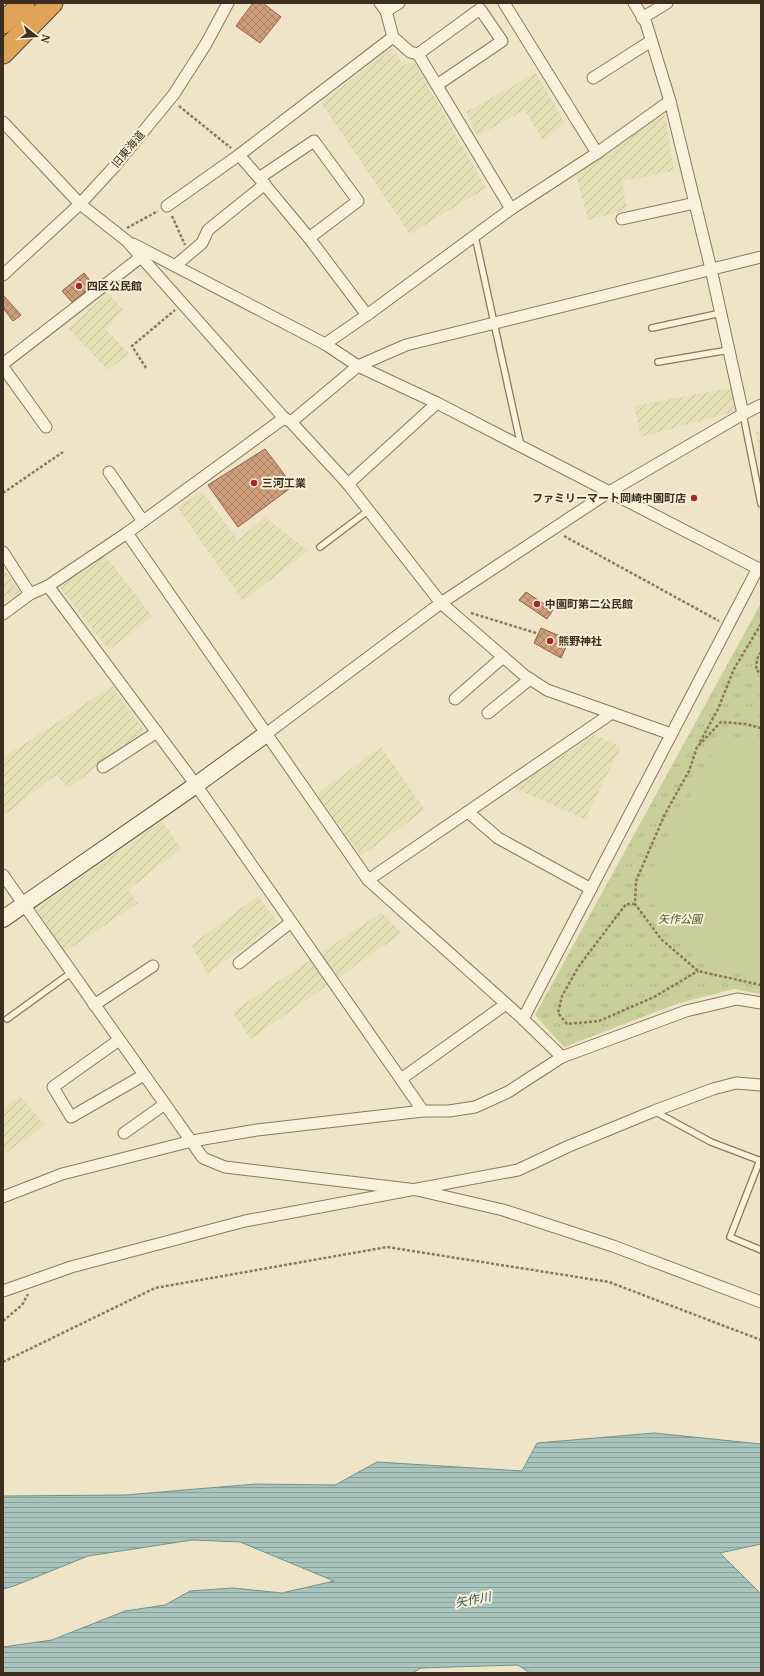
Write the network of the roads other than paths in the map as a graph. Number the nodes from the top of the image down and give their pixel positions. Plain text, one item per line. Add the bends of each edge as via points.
1 (24, 3) edge
2 (52, 3) edge
3 (228, 3) edge
4 (399, 3) edge
5 (504, 3) edge
6 (634, 3) edge
7 (667, 3) edge
8 (383, 7) edge
9 (642, 18) junction
10 (3, 23) edge
11 (393, 36) junction
12 (651, 41) junction
13 (3, 53) edge
14 (418, 54) junction
15 (593, 78) dead end
16 (437, 85) junction
17 (670, 101) junction
18 (3, 122) edge
19 (597, 153) junction
20 (239, 155) junction
21 (262, 181) junction
22 (695, 203) junction
23 (80, 204) junction
24 (167, 206) road end
25 (511, 209) junction
26 (622, 219) dead end
27 (475, 236) junction
28 (309, 238) junction
29 (127, 241) junction
30 (141, 257) junction
31 (761, 258) edge
32 (175, 266) junction
33 (711, 269) junction
34 (3, 275) edge
35 (721, 313) junction
36 (367, 315) junction
37 (494, 323) junction
38 (652, 328) dead end
39 (324, 344) junction
40 (729, 350) junction
41 (658, 362) dead end
42 (3, 365) edge
43 (358, 366) junction
44 (437, 403) junction
45 (761, 405) edge
46 (743, 414) junction
47 (288, 420) junction
48 (46, 426) dead end
49 (521, 446) junction
50 (109, 472) dead end
51 (348, 484) junction
52 (609, 492) junction
53 (761, 504) edge
54 (369, 510) junction
55 (143, 522) junction
56 (127, 533) junction
57 (320, 547) dead end
58 (3, 552) edge
59 (759, 569) edge
60 (48, 586) junction
61 (30, 594) junction
62 (441, 603) junction
63 (3, 614) edge
64 (503, 657) junction
65 (530, 679) junction
66 (454, 699) dead end
67 (488, 713) dead end
68 (612, 713) junction
69 (157, 732) junction
70 (266, 734) junction
71 (671, 734) junction
72 (103, 767) dead end
73 (196, 785) junction
74 (468, 812) junction
75 (3, 875) edge
76 (368, 880) junction
77 (591, 889) junction
78 (24, 905) junction
79 (3, 919) edge
80 (291, 922) junction
81 (238, 963) dead end
82 (153, 966) dead end
83 (72, 972) junction
84 (761, 1003) edge
85 (506, 1004) junction
86 (94, 1005) junction
87 (7, 1019) dead end
88 (523, 1019) junction
89 (119, 1040) junction
90 (562, 1057) junction
91 (144, 1075) junction
92 (401, 1079) junction
93 (761, 1085) edge
94 (165, 1104) junction
95 (423, 1111) junction
96 (654, 1111) junction
97 (124, 1133) dead end
98 (192, 1141) junction
99 (760, 1160) edge
100 (417, 1190) junction
101 (3, 1197) edge
102 (761, 1250) edge
103 (3, 1291) edge
104 (761, 1302) edge

1 - 10 highway
2 - 13 highway
3 - 23 street, 旧東海道 via 206,44 170,98 115,166
4 - 8 street
5 - 19 street
6 - 9 street
7 - 9 street
8 - 11 street
9 - 12 street
11 - 14 street via 410,52
11 - 20 street
12 - 15 street
12 - 17 street
14 - 16 street
14 - 16 street via 480,9 502,41
16 - 25 street
17 - 19 street
17 - 22 street
18 - 23 street
19 - 25 street
20 - 21 street
20 - 24 street
21 - 28 street
21 - 28 street via 314,141 358,201
21 - 32 street via 208,230 202,243
22 - 26 street
22 - 33 street
23 - 29 street
23 - 34 street, 旧東海道
25 - 27 street
27 - 36 street
27 - 37 lane
28 - 36 street
29 - 30 street
29 - 32 street
30 - 42 street
30 - 47 street
31 - 33 street
32 - 39 street
33 - 35 street
33 - 37 street
35 - 38 lane
35 - 40 street
36 - 39 street
37 - 43 street via 406,345
37 - 49 lane
39 - 43 street
40 - 41 lane
40 - 46 street
42 - 48 street
43 - 44 street
43 - 47 street
44 - 49 street
44 - 51 street
45 - 46 street
46 - 52 street
46 - 53 lane
47 - 51 street
47 - 55 street
49 - 52 street
50 - 55 street
51 - 54 street
52 - 59 street
52 - 62 street
54 - 57 lane
54 - 62 street
55 - 56 street
56 - 60 street
56 - 70 street
58 - 61 street
59 - 71 street
60 - 61 street
60 - 69 street
61 - 63 street
62 - 64 street
62 - 70 street
64 - 65 street
64 - 66 street
65 - 67 street
65 - 68 street via 547,690
68 - 71 street
68 - 74 street
69 - 72 street
69 - 73 street
70 - 73 street
70 - 76 street
71 - 77 street
73 - 78 street
73 - 80 street
74 - 76 street
74 - 77 street via 498,838
75 - 78 street
76 - 85 street
77 - 88 street
78 - 79 street
78 - 83 street
80 - 81 street
80 - 92 street
82 - 86 street
83 - 86 street
83 - 87 lane
84 - 90 street via 736,999 686,1011
85 - 88 street
85 - 92 street
86 - 89 street
88 - 90 street
89 - 91 street
89 - 91 street via 53,1087 71,1117
90 - 95 street via 508,1092 475,1107
91 - 94 street
92 - 95 street
93 - 96 street via 736,1084
94 - 97 street
94 - 98 street
95 - 98 street via 257,1130
96 - 99 lane via 711,1142
96 - 100 street via 518,1170
98 - 100 street via 203,1158 225,1167
98 - 101 street via 62,1174
99 - 102 lane via 730,1237
100 - 103 street via 245,1221 71,1267
100 - 104 street via 503,1210 586,1236

